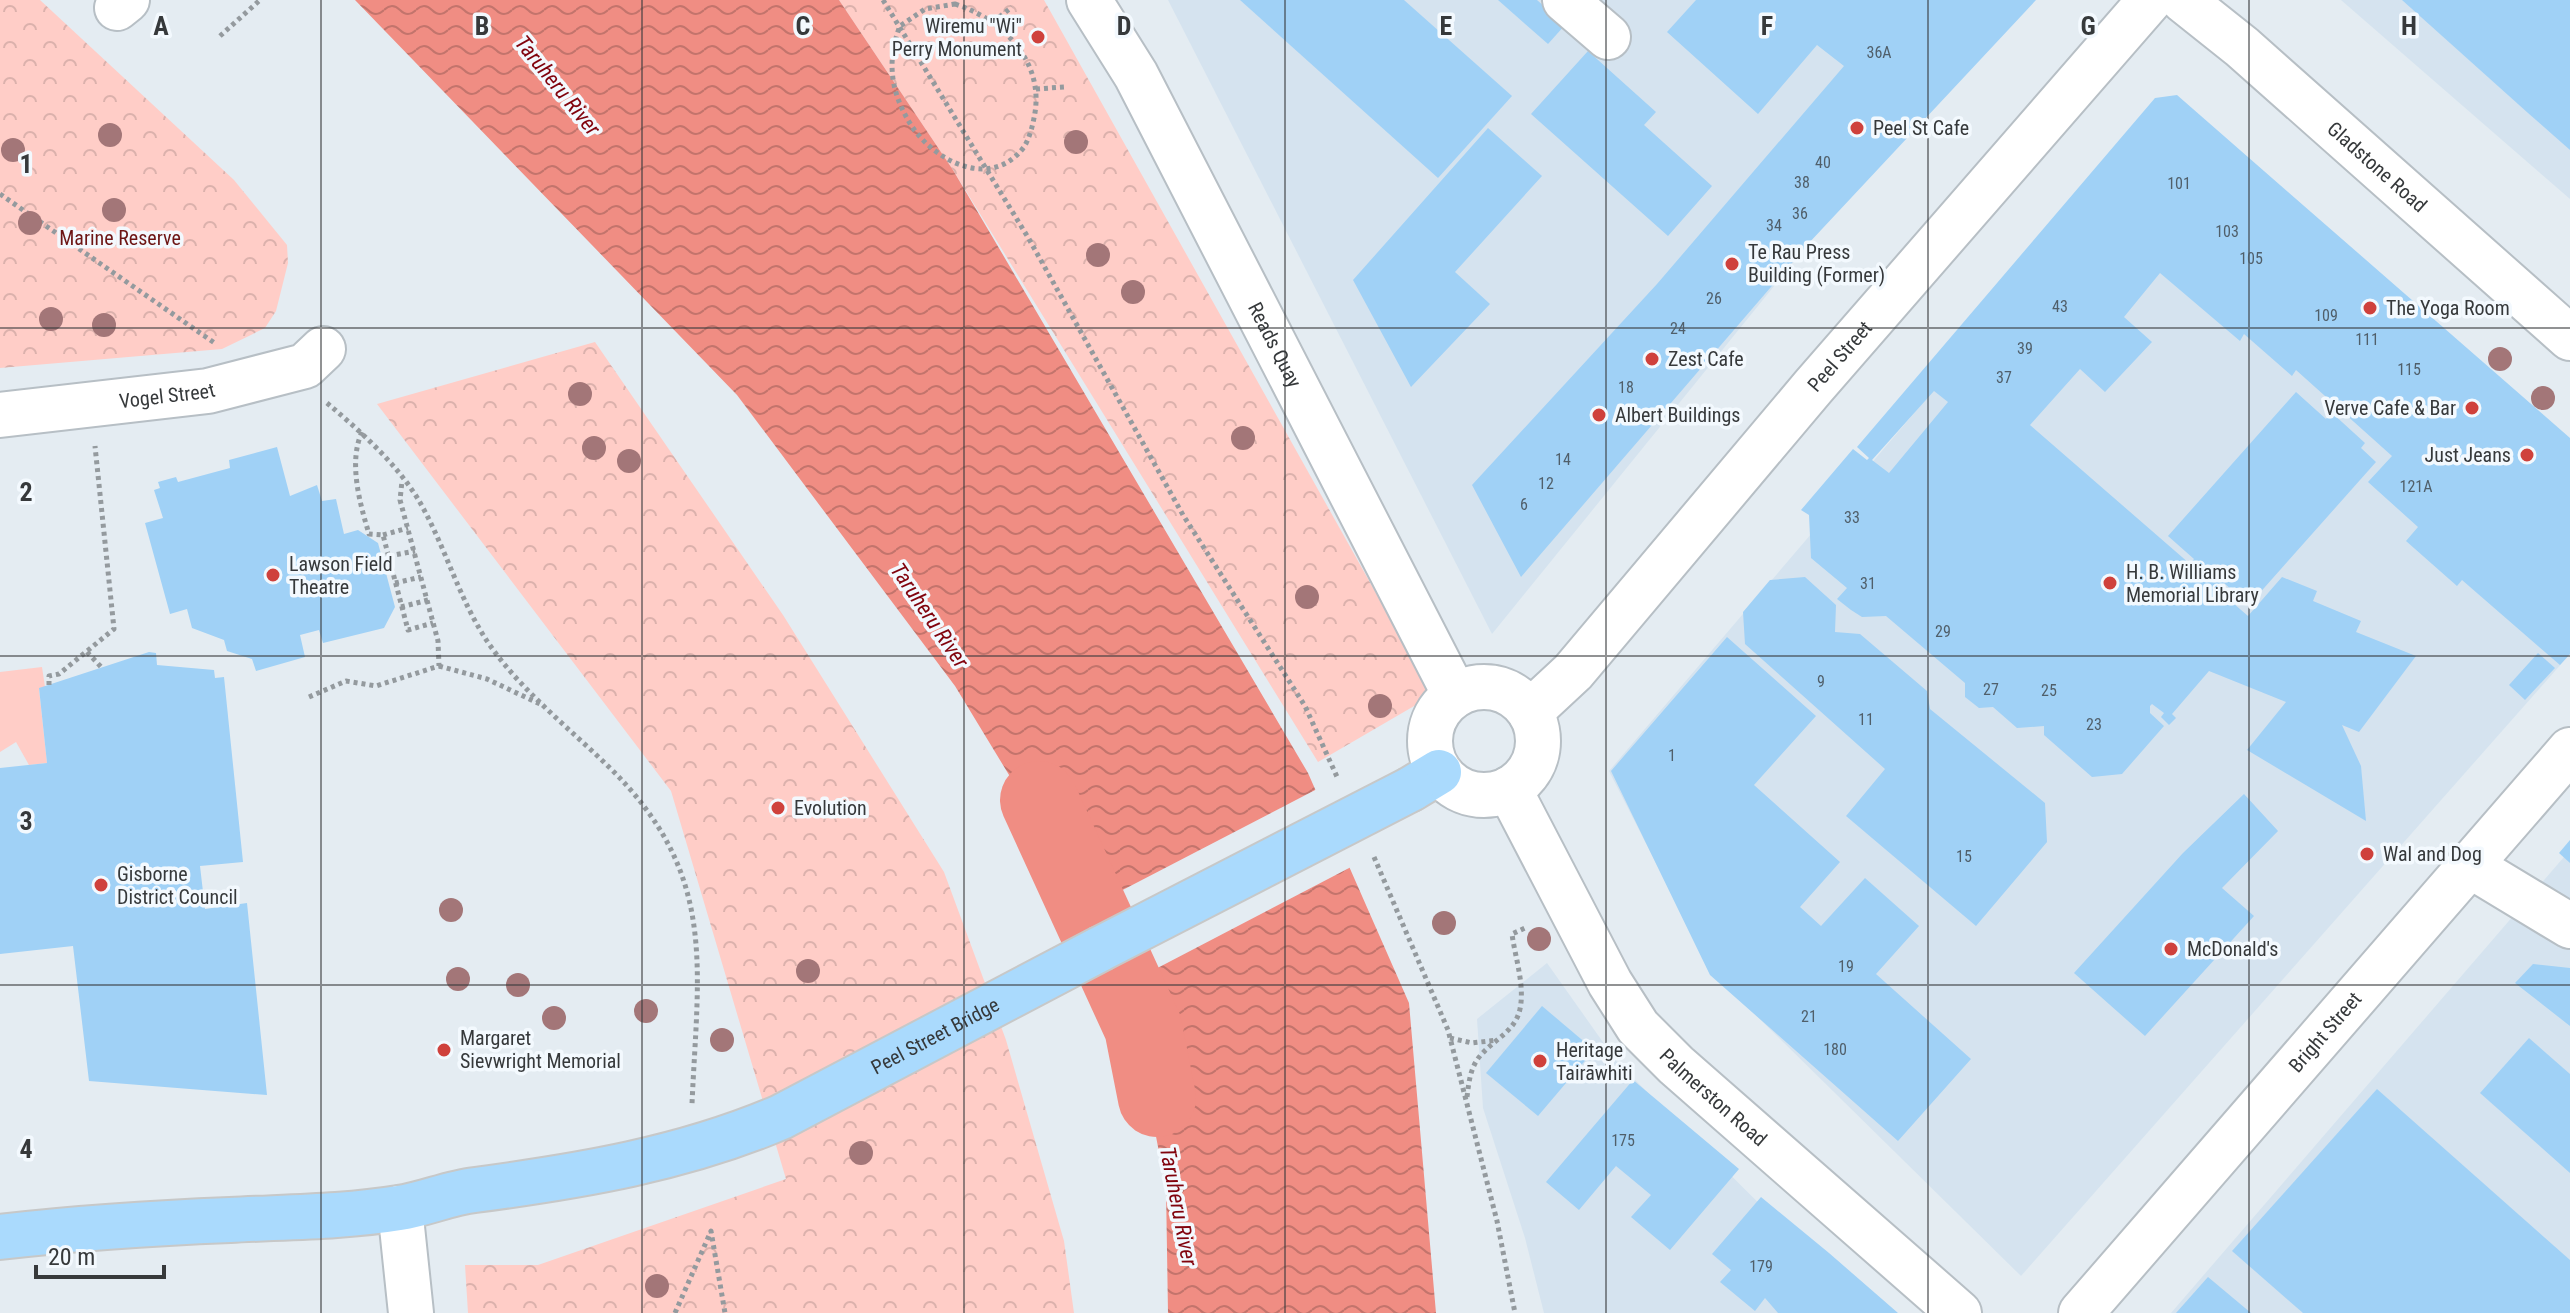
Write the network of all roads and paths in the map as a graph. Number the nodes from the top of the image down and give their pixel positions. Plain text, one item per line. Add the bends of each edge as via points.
1 (260, 0) edge
2 (883, 0) edge
3 (1089, 0) edge
4 (2150, 0) edge
5 (2183, 0) edge
6 (1012, 7) dead end
7 (993, 22) junction
8 (900, 26) junction
9 (220, 36) dead end
10 (1064, 87) dead end
11 (1036, 89) junction
12 (985, 166) junction
13 (0, 194) edge
14 (2570, 338) edge
15 (222, 349) dead end
16 (323, 349) dead end
17 (283, 372) junction
18 (91, 405) junction
19 (0, 415) edge
20 (362, 432) junction
21 (402, 480) junction
22 (408, 528) junction
23 (383, 535) junction
24 (415, 551) junction
25 (389, 556) junction
26 (421, 577) junction
27 (395, 583) junction
28 (428, 600) junction
29 (401, 607) junction
30 (433, 623) junction
31 (87, 651) junction
32 (439, 666) junction
33 (103, 669) dead end
34 (49, 685) dead end
35 (1455, 695) junction
36 (309, 697) dead end
37 (547, 708) junction
38 (1530, 712) junction
39 (2570, 750) edge
40 (1425, 781) junction
41 (1341, 784) dead end
42 (1509, 789) junction
43 (1373, 856) dead end
44 (2469, 865) junction
45 (2570, 926) edge
46 (1525, 928) dead end
47 (1450, 1038) junction
48 (1498, 1039) junction
49 (1467, 1102) junction
50 (690, 1149) junction
51 (400, 1208) junction
52 (0, 1237) edge
53 (411, 1313) edge
54 (675, 1313) edge
55 (725, 1313) edge
56 (1515, 1313) edge
57 (1959, 1313) edge
58 (2081, 1313) edge

1 - 9 path
2 - 8 path
3 - 35 street, Reads Quay via 1136,75
4 - 38 street, Peel Street via 1573,672
5 - 14 street, Gladstone Road
6 - 7 path
7 - 8 path via 955,4 937,5
7 - 11 path via 1016,42
8 - 12 path
8 - 12 path via 890,72 907,118 937,156 969,168
10 - 11 path
11 - 12 path via 1025,146 998,165
12 - 41 path via 1183,515 1305,706
13 - 15 path
16 - 17 street, Vogel Street via 305,366
17 - 18 street, Vogel Street via 183,395
17 - 20 path
18 - 19 street, Vogel Street
18 - 31 path via 114,629
20 - 21 path
20 - 23 path via 356,472 365,522 369,534
21 - 22 path via 400,500
21 - 37 path via 417,497 488,643
22 - 23 path
22 - 24 path
23 - 25 path
24 - 25 path
24 - 26 path
25 - 27 path
26 - 27 path
26 - 28 path
27 - 29 path
28 - 29 path
28 - 30 path
29 - 30 path via 408,630
30 - 32 path
31 - 33 path
31 - 34 path via 49,676
32 - 36 path via 376,686 346,681
32 - 37 path via 487,679
35 - 38 street via 1488,686 1505,691
35 - 40 street via 1433,721
37 - 50 path via 639,800 683,873 697,932 698,964
38 - 42 street via 1537,729 1536,755 1523,779
39 - 44 street, Bright Street
40 - 42 street via 1478,795
40 - 50 main road, Peel Street Bridge, bridge via 781,1117
42 - 57 street, Palmerston Road via 1638,1027
43 - 47 path
44 - 45 street
44 - 58 street, Bright Street
46 - 48 path via 1512,934 1520,1011
47 - 48 path via 1472,1043
47 - 49 path
48 - 49 path via 1470,1073
49 - 56 path
50 - 51 main road, Peel Street Bridge via 596,1173 456,1192
51 - 52 main road, Peel Street Bridge
51 - 53 street
54 - 55 path via 711,1231

